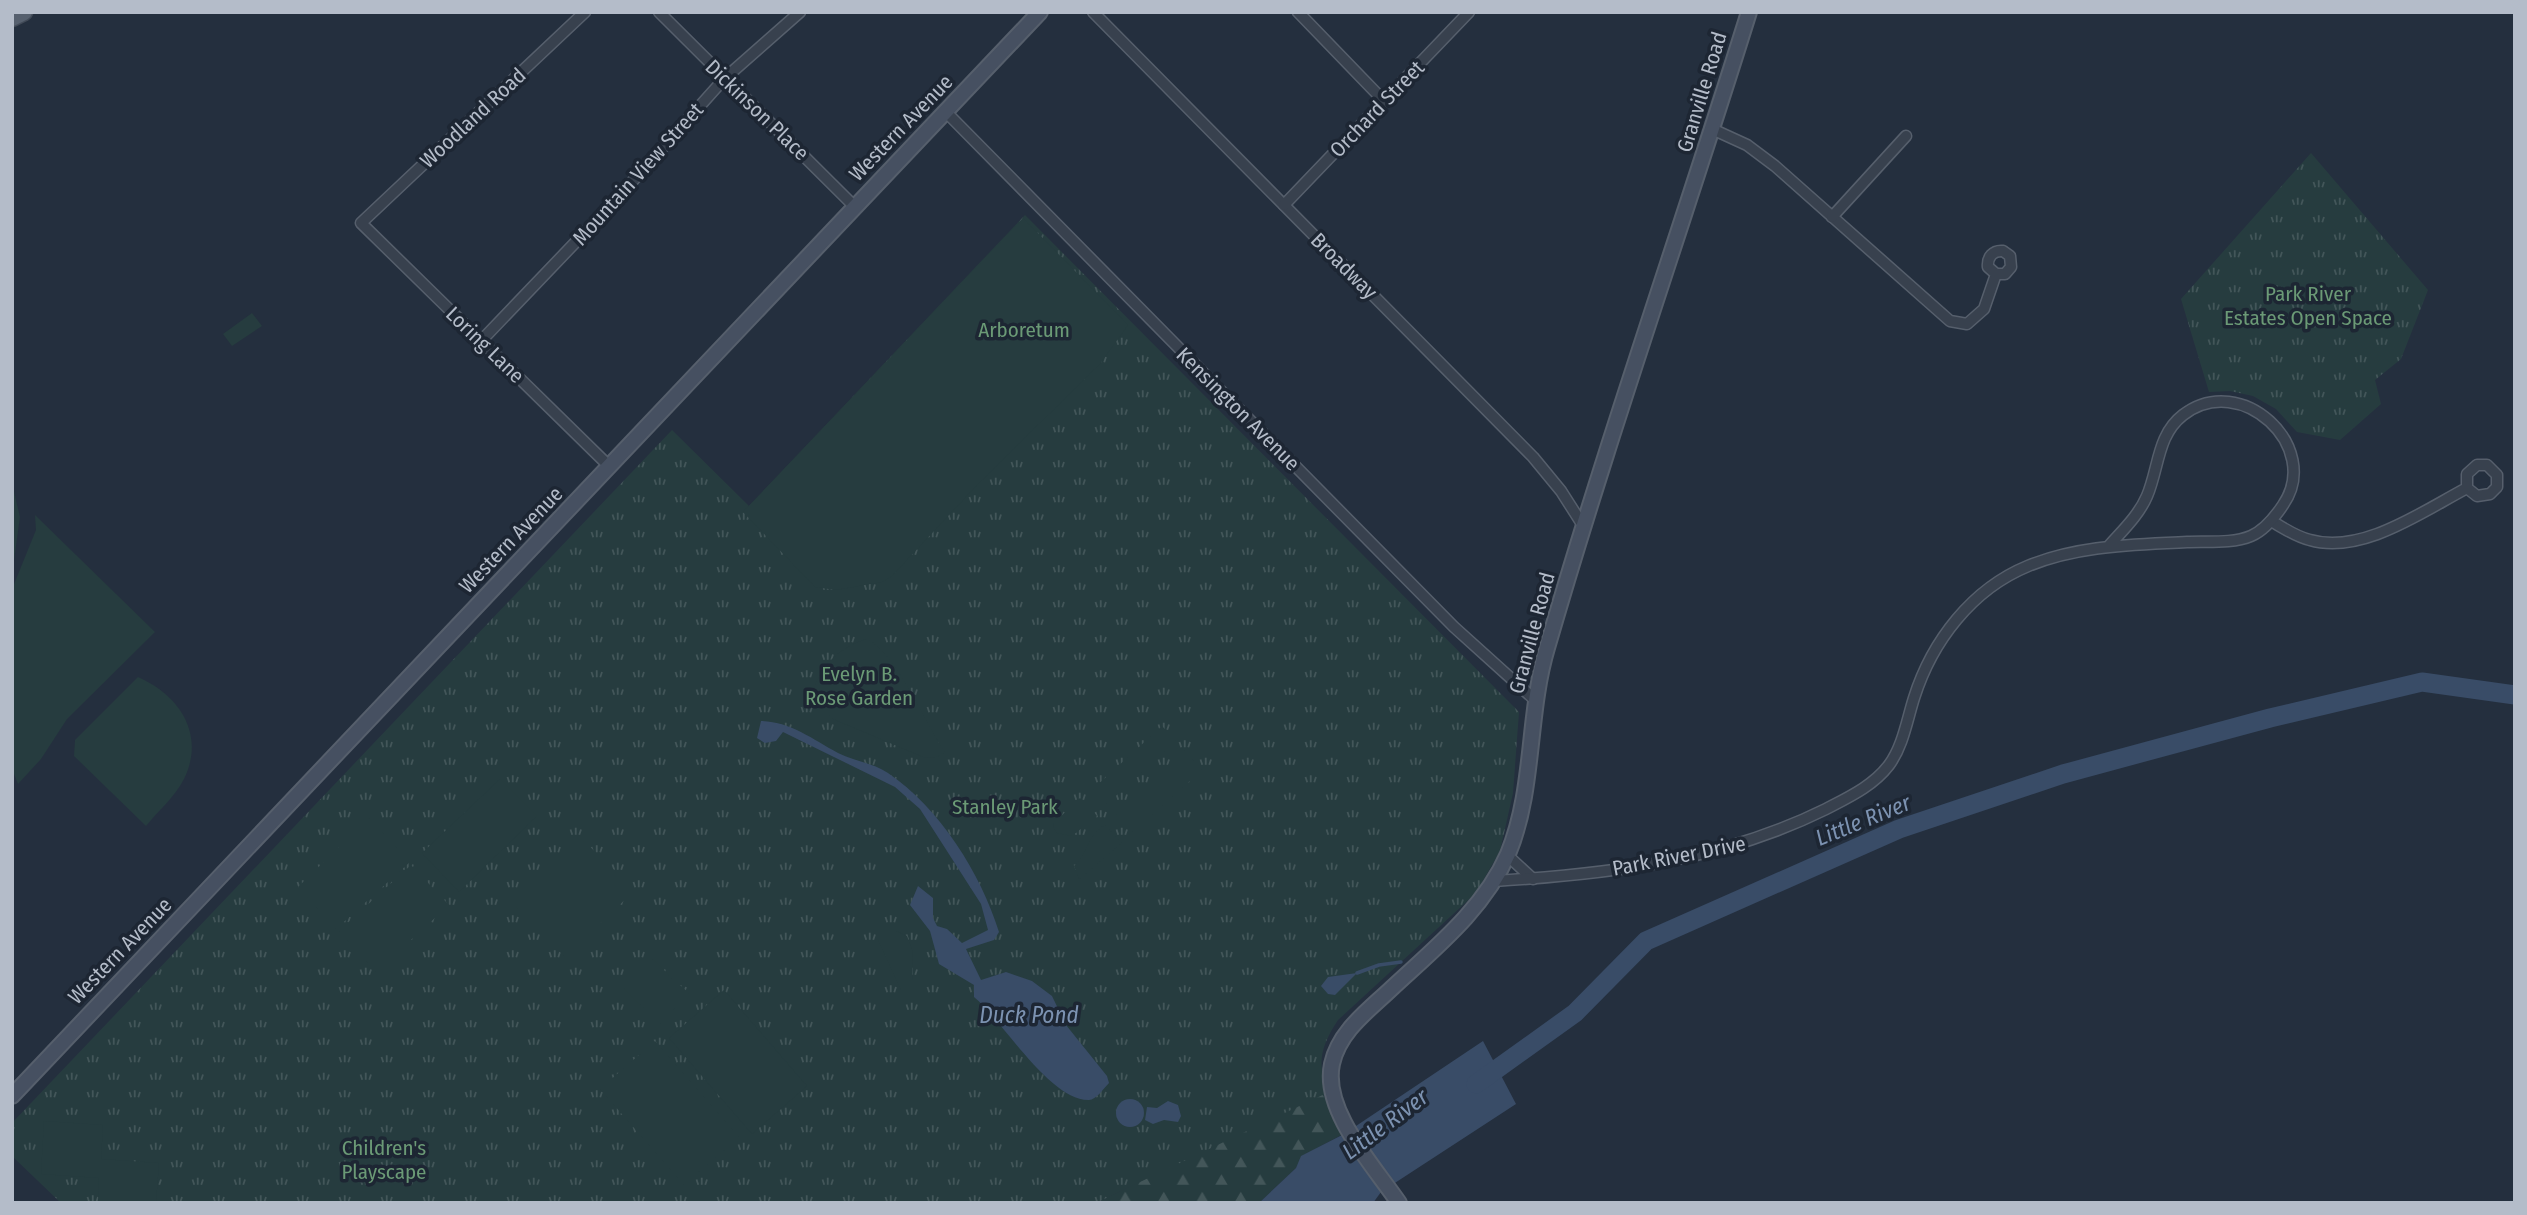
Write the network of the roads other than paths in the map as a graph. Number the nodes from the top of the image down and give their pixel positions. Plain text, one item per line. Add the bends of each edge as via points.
1 (24, 12) edge
2 (585, 12) edge
3 (659, 12) edge
4 (800, 12) edge
5 (1040, 12) edge
6 (1093, 12) edge
7 (1298, 12) edge
8 (1469, 12) edge
9 (1749, 12) edge
10 (12, 18) edge
11 (724, 79) junction
12 (1384, 101) junction
13 (946, 111) junction
14 (1712, 129) junction
15 (1906, 136) dead end
16 (1284, 205) junction
17 (855, 207) junction
18 (1832, 217) junction
19 (361, 223) joint
20 (1996, 274) dead end
21 (481, 341) junction
22 (609, 466) junction
23 (2468, 488) dead end
24 (2271, 521) junction
25 (1584, 527) junction
26 (2108, 547) junction
27 (1535, 700) junction
28 (1507, 855) junction
29 (1533, 879) junction
30 (1494, 881) junction
31 (12, 1096) edge
32 (1399, 1202) edge

1 - 10 main road
2 - 19 street, Woodland Road
3 - 11 street, Dickinson Place
4 - 11 street, Mountain View Street
5 - 13 main road, Western Avenue
6 - 16 street, Broadway
7 - 12 street
8 - 12 street, Orchard Street
9 - 14 main road, Granville Road
11 - 17 street, Dickinson Place
11 - 21 street, Mountain View Street
12 - 16 street, Orchard Street
13 - 17 main road, Western Avenue
13 - 27 street, Kensington Avenue via 1454,627
14 - 18 street via 1756,151
14 - 25 main road, Granville Road
15 - 18 street
16 - 25 street, Broadway via 1533,457
17 - 22 main road, Western Avenue
18 - 20 street via 1954,323 1967,324 1981,313
19 - 21 street, Loring Lane
21 - 22 street, Loring Lane
22 - 31 main road, Western Avenue
23 - 24 street via 2403,521 2347,542 2311,540
24 - 26 street, Park River Drive via 2240,540
24 - 26 street, Park River Drive via 2291,486 2288,449 2261,412 2242,404 2213,403 2190,410 2173,424 2145,500
25 - 27 main road, Granville Road
26 - 29 street, Park River Drive via 2028,566 1994,584 1970,604 1930,660 1893,758 1857,793 1739,846 1663,863
27 - 28 main road, Granville Road via 1521,812
28 - 29 street
28 - 30 main road, Granville Road
29 - 30 street, Park River Drive
30 - 32 main road, Granville Road via 1448,936 1336,1050 1331,1091 1339,1113

